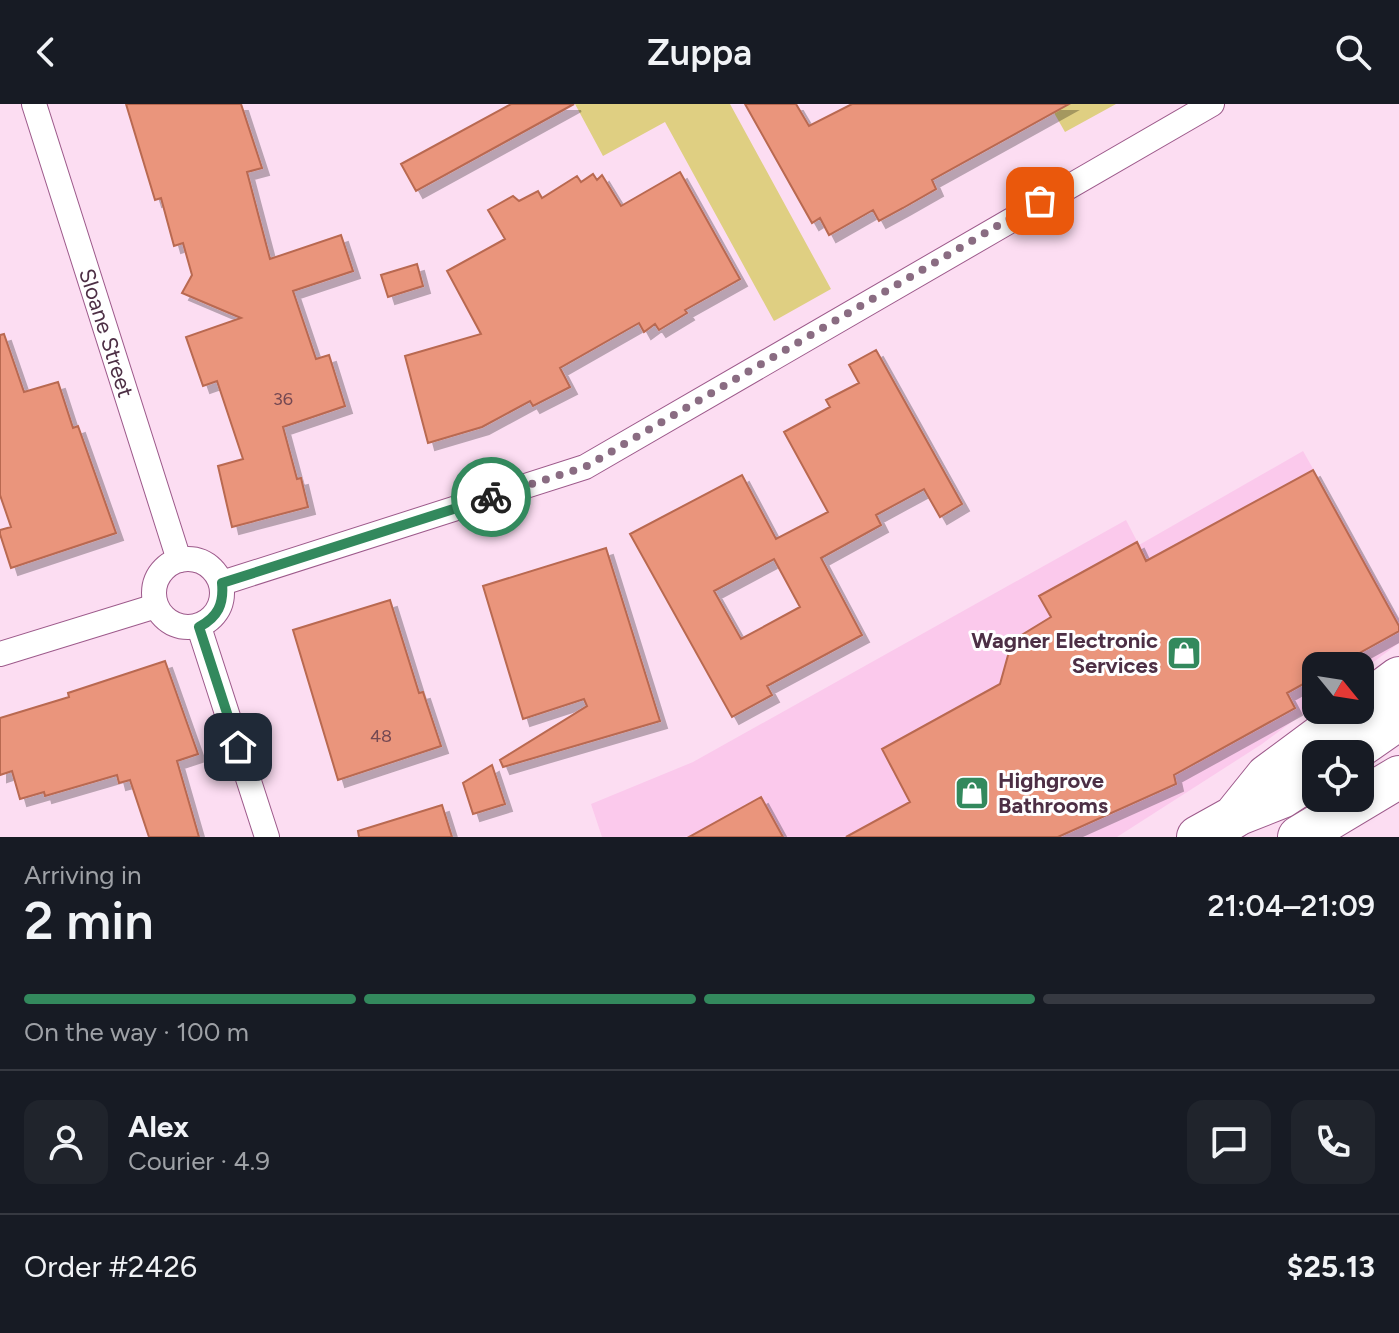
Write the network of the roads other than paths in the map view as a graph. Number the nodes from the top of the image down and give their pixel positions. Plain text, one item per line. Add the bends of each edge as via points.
1 (34, 104) edge
2 (1212, 104) edge
3 (179, 560) junction
4 (222, 583) junction
5 (156, 606) junction
6 (199, 627) junction
7 (0, 654) edge
8 (1399, 678) edge
9 (1374, 696) edge
10 (1399, 720) edge
11 (1337, 724) edge
12 (1370, 740) edge
13 (1399, 777) edge
14 (1302, 785) edge
15 (1234, 817) junction
16 (267, 837) edge
17 (1198, 837) edge
18 (1299, 837) edge

1 - 3 street, Sloane Street
2 - 4 street via 585,467
3 - 4 street via 210,566
3 - 5 street via 155,584
4 - 6 street via 221,605
5 - 6 street via 178,627
5 - 7 street
6 - 16 street
8 - 9 highway
10 - 12 main road
11 - 15 highway via 1267,776
13 - 18 highway
14 - 15 main road
15 - 17 highway

